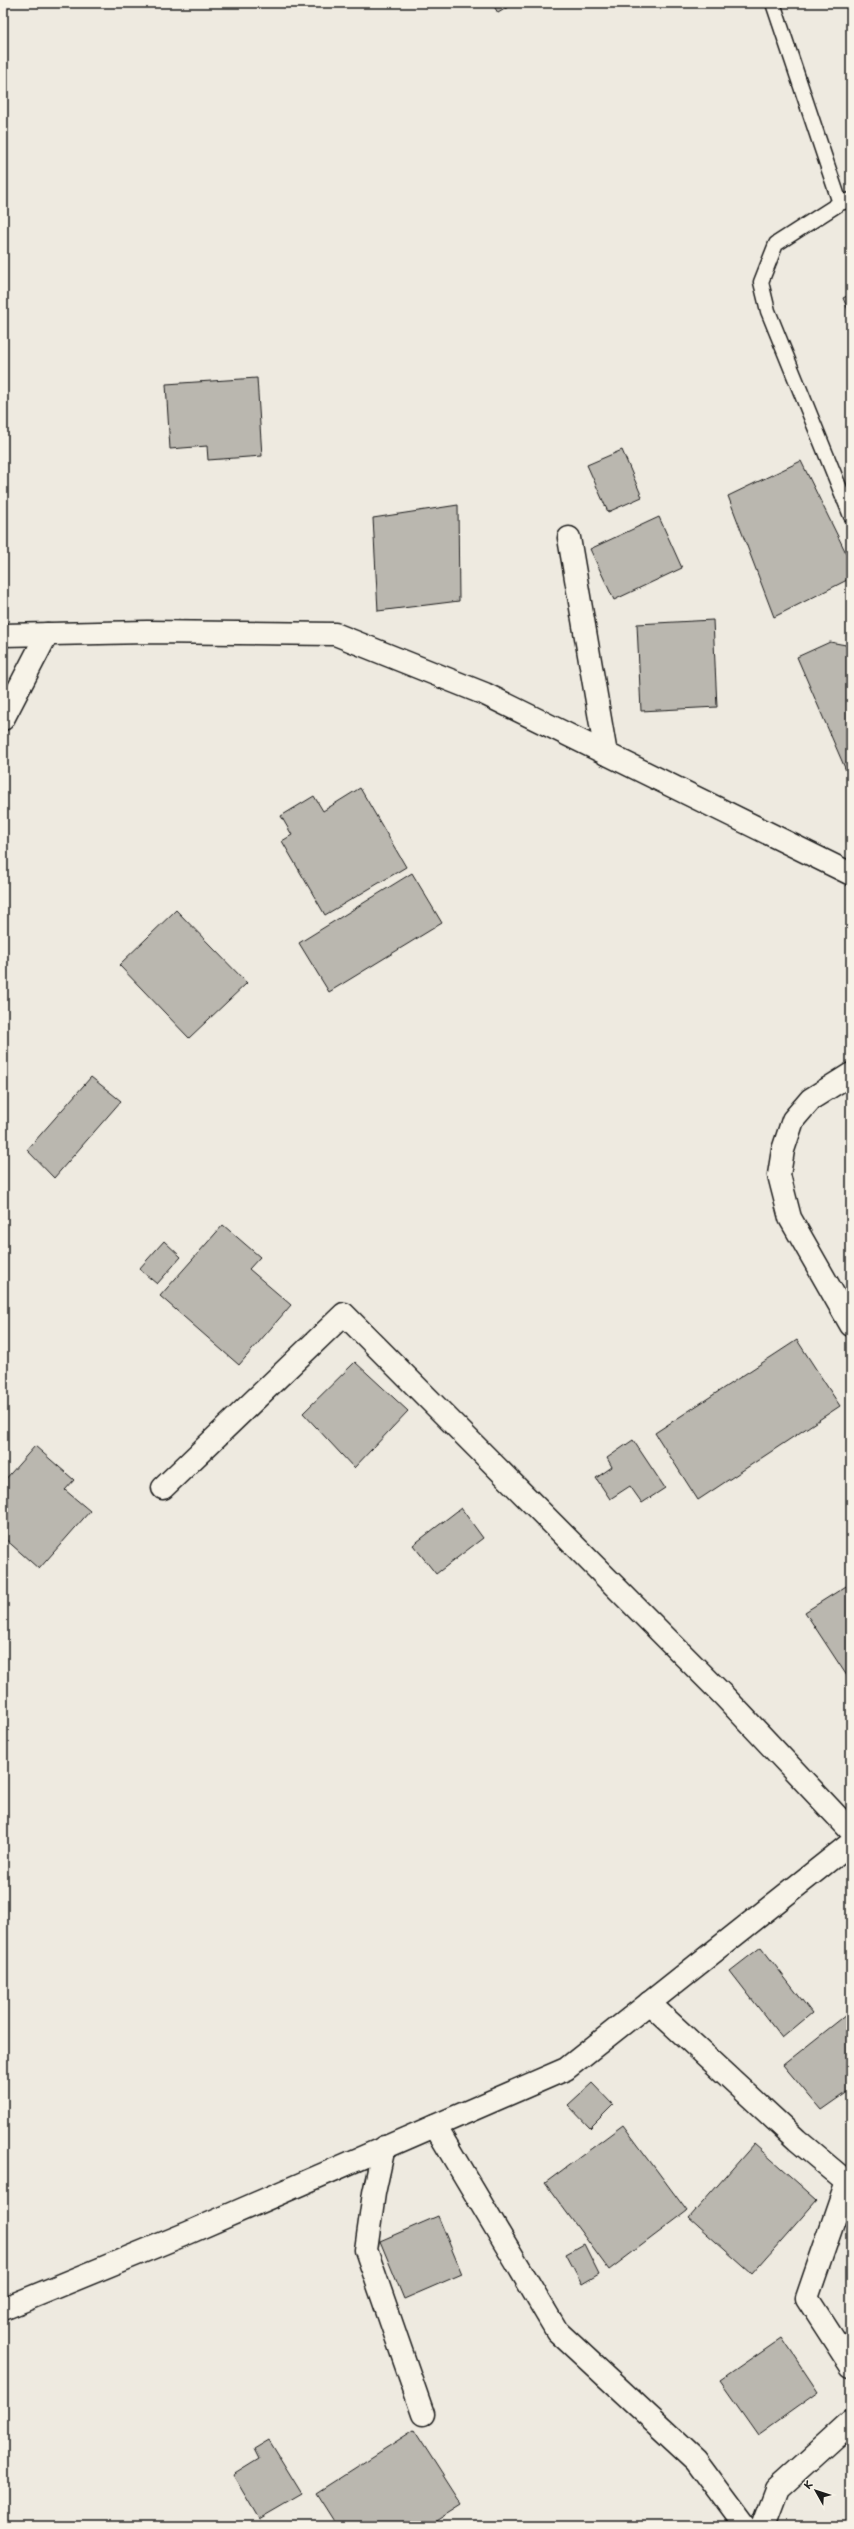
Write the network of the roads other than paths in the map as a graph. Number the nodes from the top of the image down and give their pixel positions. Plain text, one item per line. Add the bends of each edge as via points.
1 (773, 3) edge
2 (845, 202) edge
3 (851, 516) edge
4 (569, 538) dead end
5 (47, 634) junction
6 (3, 635) edge
7 (3, 719) edge
8 (606, 754) junction
9 (851, 874) edge
10 (851, 1074) edge
11 (851, 1325) edge
12 (163, 1488) dead end
13 (851, 1832) edge
14 (851, 1843) edge
15 (649, 2003) junction
16 (435, 2126) junction
17 (384, 2147) junction
18 (3, 2309) edge
19 (851, 2366) edge
20 (423, 2414) dead end
21 (851, 2422) edge
22 (745, 2526) edge
23 (763, 2526) edge

1 - 2 lane
2 - 3 lane via 776,244 762,282 768,311
4 - 8 street
5 - 6 street
5 - 7 street
5 - 8 street via 334,634 485,694
8 - 9 street
10 - 11 street via 811,1099 793,1120 778,1175 790,1218
12 - 13 street via 344,1314 724,1696
14 - 15 street
15 - 16 street via 566,2069
15 - 19 street via 847,2182 807,2298
16 - 17 street
16 - 22 street via 557,2331 696,2460
17 - 18 street via 188,2233
17 - 20 street via 366,2250
21 - 23 street via 777,2489

